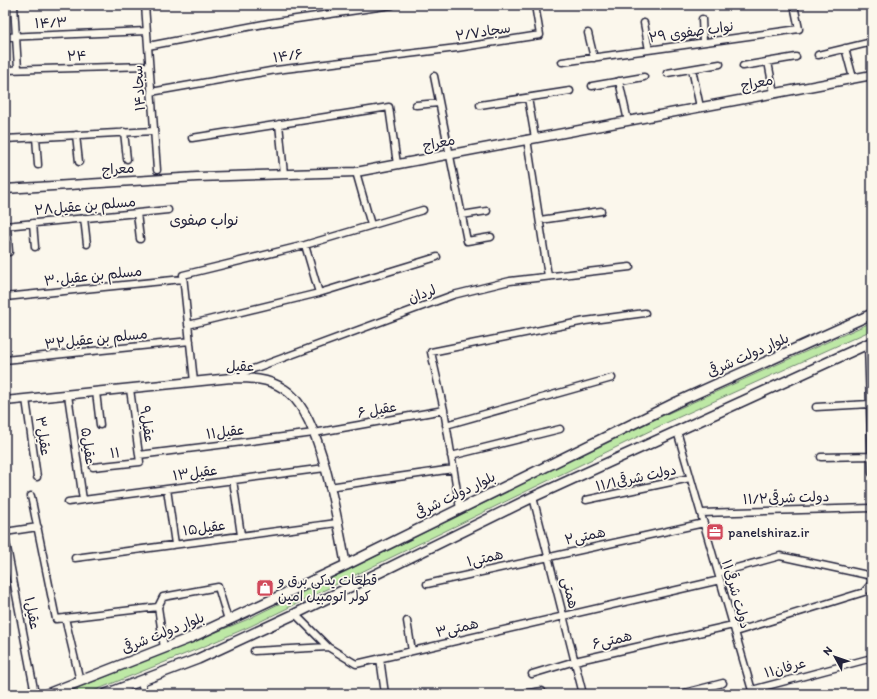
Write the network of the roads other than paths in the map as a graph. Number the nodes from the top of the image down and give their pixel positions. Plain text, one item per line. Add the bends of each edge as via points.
1 (14, 5) edge
2 (145, 5) edge
3 (392, 5) edge
4 (534, 5) edge
5 (794, 5) edge
6 (702, 19) dead end
7 (644, 23) dead end
8 (147, 31) junction
9 (588, 33) dead end
10 (16, 36) junction
11 (5, 37) edge
12 (703, 42) junction
13 (872, 42) edge
14 (148, 46) junction
15 (845, 48) junction
16 (649, 50) junction
17 (429, 51) joint
18 (818, 55) dead end
19 (796, 57) dead end
20 (594, 58) junction
21 (562, 62) dead end
22 (768, 62) junction
23 (720, 64) dead end
24 (149, 66) junction
25 (743, 66) dead end
26 (18, 69) junction
27 (692, 69) junction
28 (5, 70) edge
29 (667, 73) dead end
30 (872, 75) edge
31 (434, 76) dead end
32 (644, 77) dead end
33 (853, 78) junction
34 (618, 81) junction
35 (592, 86) dead end
36 (570, 91) dead end
37 (151, 92) junction
38 (774, 93) junction
39 (528, 98) junction
40 (439, 104) junction
41 (416, 105) dead end
42 (480, 105) dead end
43 (700, 107) junction
44 (628, 121) junction
45 (279, 124) junction
46 (154, 131) junction
47 (124, 132) junction
48 (76, 135) junction
49 (36, 137) junction
50 (192, 138) dead end
51 (5, 139) edge
52 (531, 139) junction
53 (449, 154) junction
54 (127, 159) dead end
55 (79, 162) dead end
56 (397, 164) junction
57 (38, 165) dead end
58 (157, 170) dead end
59 (356, 172) junction
60 (284, 174) junction
61 (5, 189) edge
62 (168, 210) dead end
63 (424, 210) dead end
64 (487, 211) dead end
65 (601, 211) dead end
66 (137, 213) junction
67 (462, 216) junction
68 (84, 218) junction
69 (540, 220) junction
70 (33, 223) junction
71 (371, 225) junction
72 (6, 226) edge
73 (491, 237) dead end
74 (140, 239) dead end
75 (87, 244) dead end
76 (305, 245) junction
77 (35, 247) dead end
78 (9, 252) dead end
79 (437, 257) dead end
80 (630, 267) dead end
81 (548, 276) junction
82 (184, 279) junction
83 (319, 294) junction
84 (5, 297) edge
85 (645, 312) dead end
86 (872, 314) edge
87 (188, 325) junction
88 (190, 341) junction
89 (870, 342) edge
90 (5, 360) edge
91 (871, 364) edge
92 (231, 378) junction
93 (612, 378) dead end
94 (194, 382) junction
95 (130, 389) junction
96 (96, 392) junction
97 (68, 395) junction
98 (26, 399) junction
99 (5, 401) edge
100 (870, 404) junction
101 (816, 407) dead end
102 (444, 410) junction
103 (871, 416) edge
104 (446, 425) junction
105 (100, 426) dead end
106 (560, 429) dead end
107 (677, 431) junction
108 (314, 433) junction
109 (139, 455) junction
110 (451, 456) junction
111 (872, 456) edge
112 (821, 457) dead end
113 (140, 462) joint
114 (94, 468) dead end
115 (325, 468) junction
116 (453, 469) junction
117 (872, 473) edge
118 (37, 477) dead end
119 (690, 478) junction
120 (233, 480) junction
121 (329, 488) junction
122 (167, 489) junction
123 (31, 496) dead end
124 (533, 497) junction
125 (83, 500) junction
126 (586, 500) dead end
127 (68, 502) dead end
128 (872, 508) edge
129 (460, 509) junction
130 (701, 513) junction
131 (337, 523) junction
132 (704, 523) junction
133 (38, 527) junction
134 (5, 532) edge
135 (242, 536) junction
136 (5, 537) edge
137 (175, 544) junction
138 (548, 556) junction
139 (75, 558) dead end
140 (346, 565) junction
141 (718, 573) junction
142 (872, 576) edge
143 (720, 580) junction
144 (872, 583) edge
145 (427, 584) dead end
146 (158, 607) junction
147 (295, 614) junction
148 (563, 615) junction
149 (65, 618) junction
150 (228, 620) junction
151 (406, 621) dead end
152 (734, 629) junction
153 (328, 647) junction
154 (164, 648) junction
155 (254, 651) dead end
156 (412, 651) junction
157 (380, 658) junction
158 (872, 658) edge
159 (575, 661) junction
160 (532, 674) dead end
161 (80, 681) junction
162 (141, 681) junction
163 (722, 683) dead end
164 (542, 691) dead end
165 (752, 692) edge
166 (35, 694) edge
167 (47, 694) edge
168 (106, 694) edge
169 (144, 694) edge
170 (385, 694) edge
171 (522, 694) edge
172 (583, 694) edge
173 (680, 694) edge

1 - 10 street
2 - 8 street, ۱۴سجاد
3 - 14 street via 269,23
4 - 17 street, سجاد۲/۷ via 540,35
5 - 12 street, نواب صفوی ۲۹ via 799,29
6 - 12 street
7 - 16 street
8 - 10 street, ۱۴/۳
8 - 14 street, ۱۴سجاد
9 - 20 street
10 - 11 street, ۱۴/۳
10 - 26 street
12 - 16 street, نواب صفوی ۲۹
13 - 15 street
14 - 24 street, ۱۴سجاد
15 - 18 street
15 - 33 street
16 - 20 street, نواب صفوی ۲۹
17 - 37 street, ۱۴/۶ via 276,70
19 - 22 street
20 - 21 street, نواب صفوی ۲۹
22 - 25 street
22 - 38 street
23 - 27 street
24 - 26 street, ۲۴
24 - 37 street, ۱۴سجاد
26 - 28 street, ۲۴
27 - 29 street
27 - 43 street
30 - 33 street, معراج
31 - 40 street
32 - 34 street
33 - 38 street, معراج
34 - 35 street
34 - 44 street
36 - 39 street
37 - 46 street, ۱۴سجاد
38 - 43 street, معراج
39 - 42 street
39 - 52 street
40 - 41 street
40 - 53 street
43 - 44 street, معراج
44 - 52 street, معراج
45 - 50 street
45 - 56 street via 389,107
45 - 60 street
46 - 47 street
46 - 58 street, ۱۴سجاد
47 - 48 street
47 - 54 street
48 - 49 street
48 - 55 street
49 - 51 street
49 - 57 street
52 - 53 street, معراج
52 - 69 street
53 - 56 street, معراج
53 - 67 street
56 - 59 street, معراج
59 - 60 street, معراج
59 - 71 street
60 - 61 street, معراج
62 - 66 street, مسلم بن عقیل۲۸
63 - 71 street
64 - 67 street
65 - 69 street
66 - 68 street, مسلم بن عقیل۲۸
66 - 74 street
67 - 73 street via 467,241
68 - 70 street, مسلم بن عقیل۲۸
68 - 75 street
69 - 81 street
70 - 72 street, مسلم بن عقیل۲۸
70 - 77 street
71 - 76 street
72 - 78 street
76 - 82 street via 183,274
76 - 83 street
79 - 83 street
80 - 81 street, لردان
81 - 92 street, لردان via 510,281 453,295
82 - 84 street, مسلم بن عقیل۳۰
82 - 87 street
83 - 87 street
85 - 102 street via 585,320 431,352
86 - 129 main road, بلوار دولت شرقی via 677,402
87 - 88 street
88 - 90 street, مسلم بن عقیل۳۲
88 - 94 street
89 - 91 street
89 - 107 main road
91 - 100 street
92 - 94 street, عقیل
92 - 108 street, عقیل via 260,379 285,389 303,409
93 - 104 street
94 - 95 street, عقیل
95 - 96 street, عقیل
95 - 109 street, عقیل۹
96 - 97 street, عقیل
96 - 105 street
97 - 98 street, عقیل
97 - 125 street, عقیل۵
98 - 99 street, عقیل
98 - 118 street, عقیل۳
100 - 101 street
100 - 103 street
102 - 104 street
102 - 108 street, عقیل ۶
103 - 111 street
104 - 110 street
106 - 110 street
107 - 119 street, ۱۱دولت شرقی
107 - 124 main road
108 - 109 street, عقیل۱۱
108 - 115 street, عقیل
109 - 113 street, عقیل۹
110 - 116 street
111 - 112 street
111 - 117 street
113 - 114 street, ۱۱
115 - 120 street, عقیل۱۳
115 - 121 street, عقیل
116 - 121 street
116 - 129 street
119 - 126 street, ۱۱/۱دولت شرقی
119 - 130 street, ۱۱دولت شرقی
120 - 122 street, عقیل۱۳
120 - 135 street
121 - 131 street, عقیل
122 - 125 street, عقیل۱۳
122 - 137 street
123 - 133 street
124 - 138 street, همتی
124 - 147 main road
125 - 127 street, عقیل۱۳
128 - 130 street, ۱۱/۲دولت شرقی
129 - 140 main road, بلوار دولت شرقی
130 - 132 street, ۱۱دولت شرقی
131 - 135 street, عقیل۱۵
131 - 140 street, عقیل
132 - 138 street, ۲همتی
132 - 141 street, ۱۱دولت شرقی
133 - 134 street
133 - 149 street via 56,619
135 - 137 street, عقیل۱۵
136 - 166 street, عقیل۱
137 - 139 street, عقیل۱۵
138 - 145 street, ۱همتی
138 - 148 street, همتی
140 - 150 main road, بلوار دولت شرقی
141 - 142 street via 780,556
141 - 143 street, ۱۱دولت شرقی
143 - 148 street, ۳همتی
143 - 152 street, ۱۱دولت شرقی
144 - 152 street, ۶همتی via 864,592
146 - 149 street
146 - 150 street via 163,597 218,587
146 - 154 street
147 - 153 street
147 - 162 main road via 198,659
148 - 156 street, ۳همتی
148 - 159 street, همتی
149 - 161 street
150 - 154 main road, بلوار دولت شرقی
151 - 156 street
152 - 159 street, ۶همتی via 654,643
152 - 165 street, ۱۱دولت شرقی
153 - 155 street
153 - 157 street, ۳همتی via 356,664
154 - 161 main road, بلوار دولت شرقی
156 - 157 street, ۳همتی
157 - 170 street
158 - 165 street, ۱۱عرفان
159 - 160 street, ۶همتی
159 - 172 street, همتی
161 - 167 main road, بلوار دولت شرقی
162 - 168 main road
162 - 169 street
163 - 173 street
164 - 171 street

